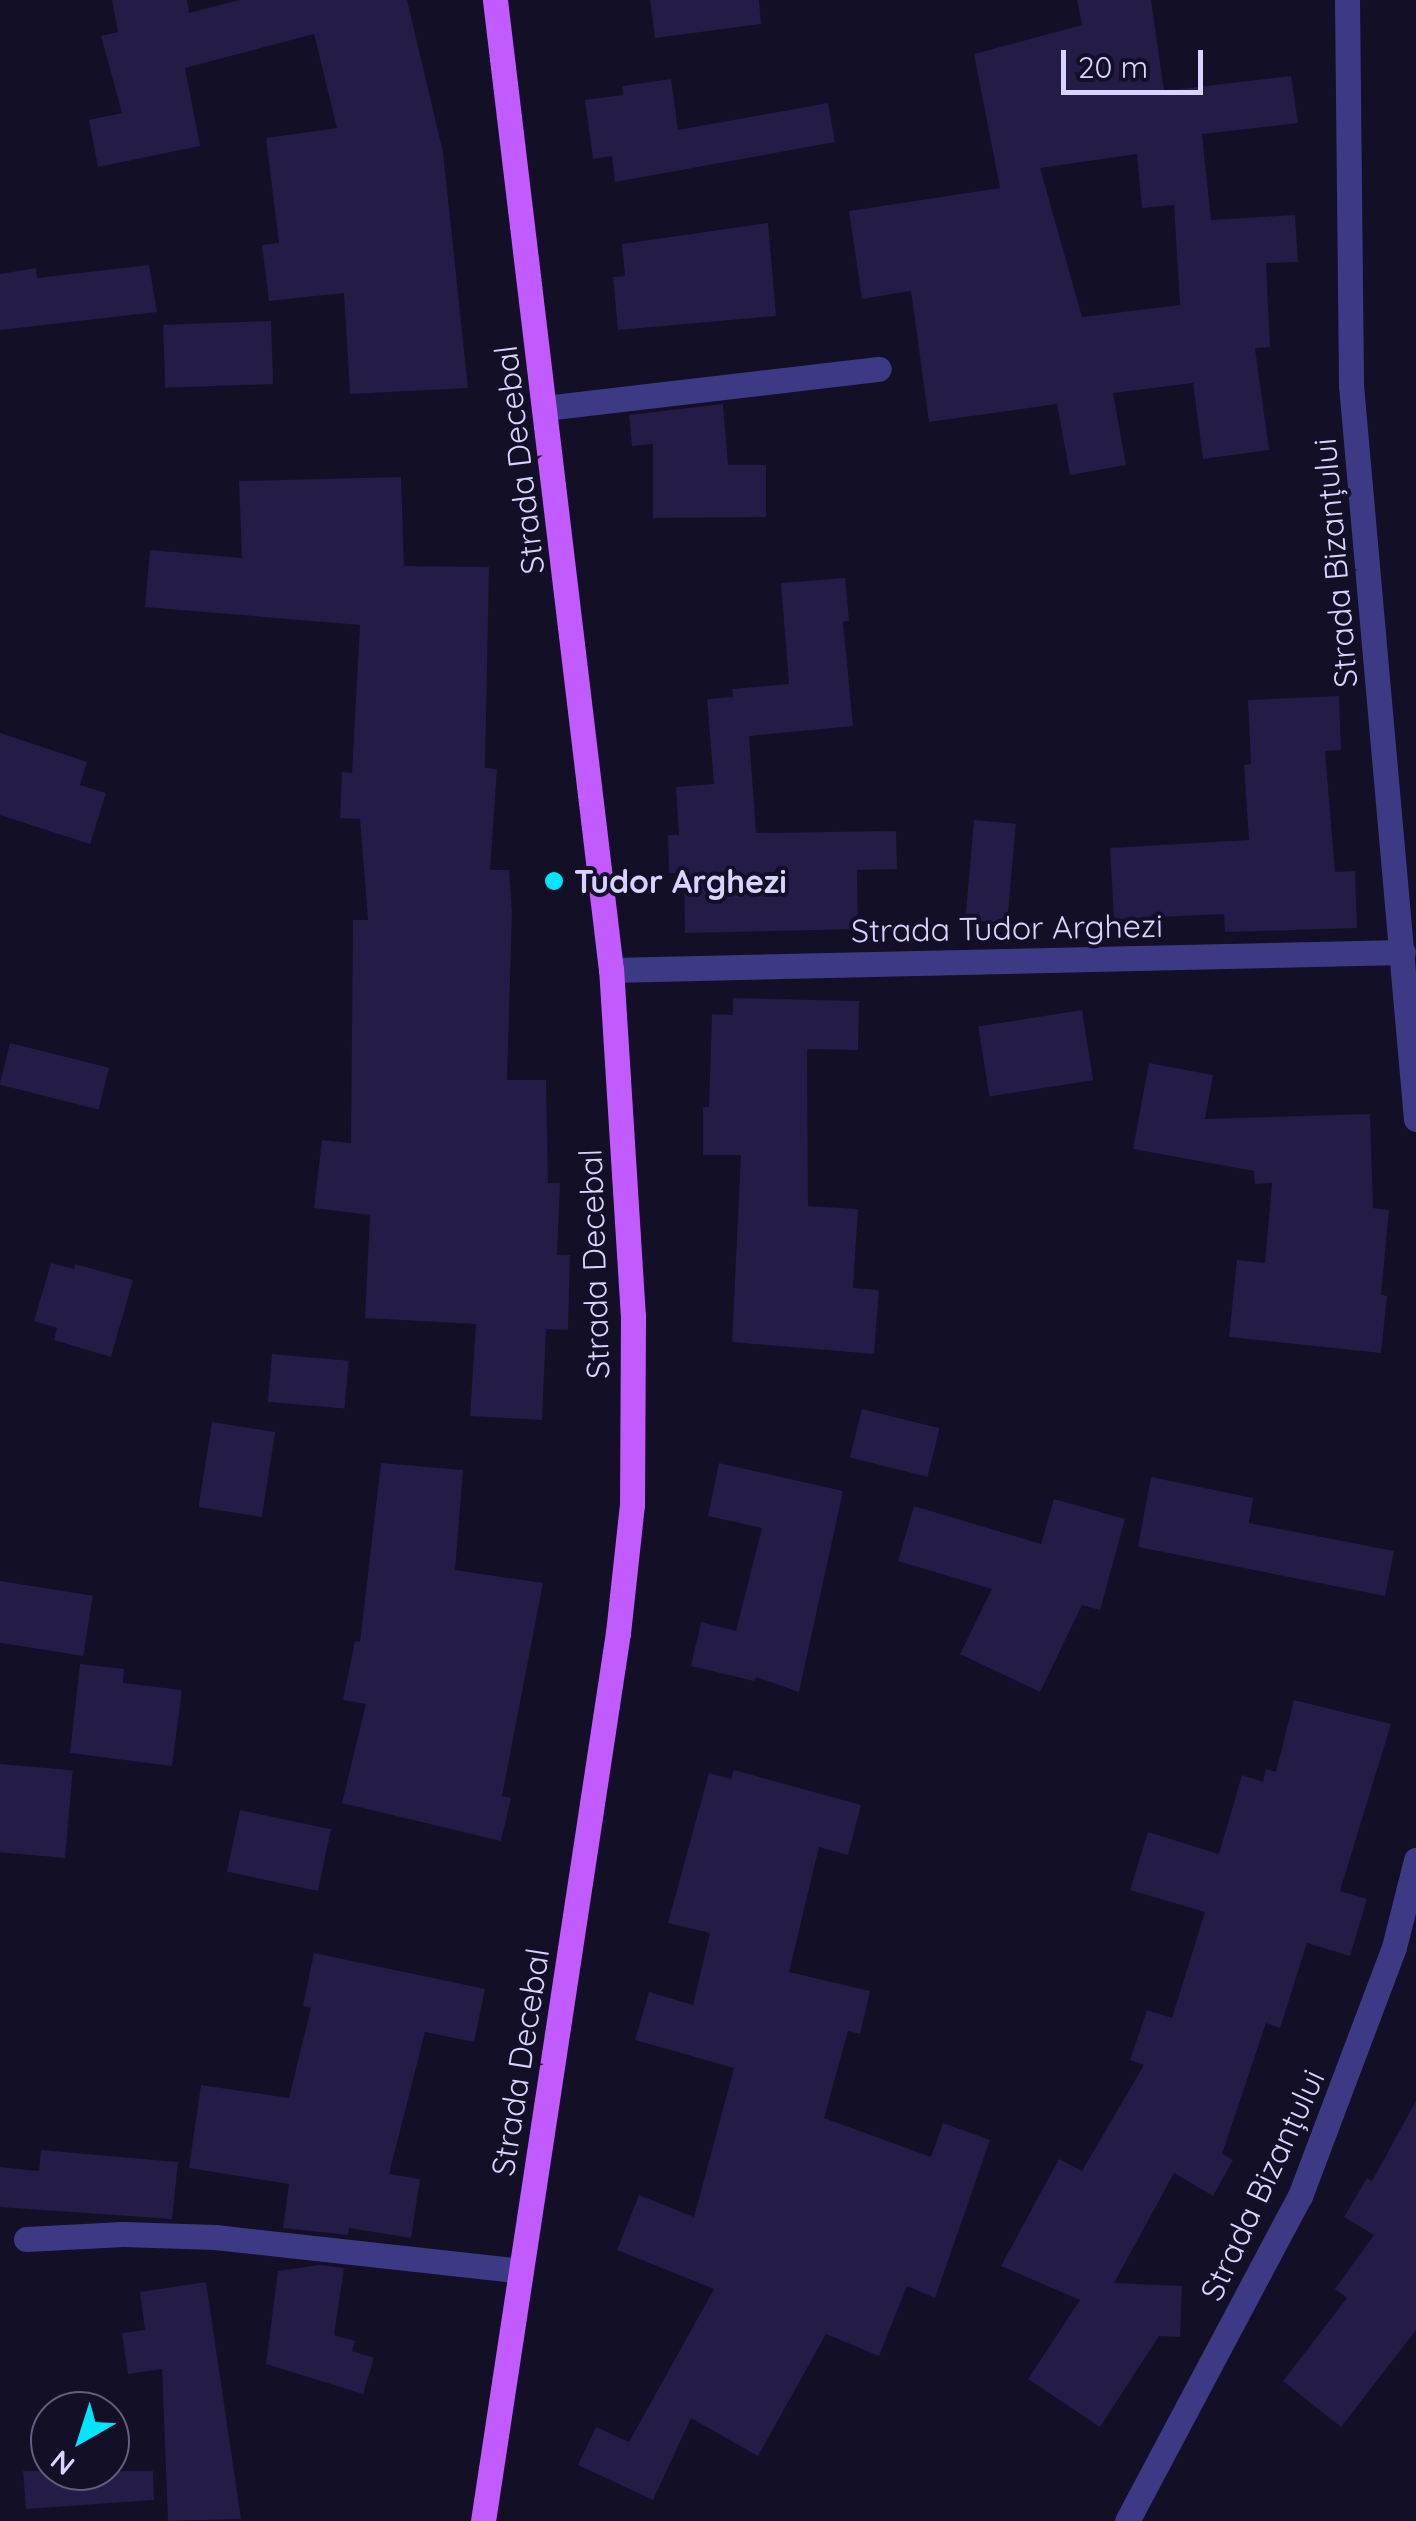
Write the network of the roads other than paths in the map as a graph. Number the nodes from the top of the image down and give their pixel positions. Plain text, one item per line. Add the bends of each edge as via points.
1 (495, 0) edge
2 (1347, 0) edge
3 (878, 369) dead end
4 (546, 408) junction
5 (1403, 952) junction
6 (611, 970) junction
7 (1416, 1119) edge
8 (1416, 1860) edge
9 (26, 2239) dead end
10 (521, 2270) junction
11 (483, 2521) edge
12 (1127, 2521) edge

1 - 4 main road, Strada Decebal
2 - 5 street, Strada Bizanțului via 1351,385
3 - 4 street
4 - 6 main road, Strada Decebal
5 - 6 street, Strada Tudor Arghezi
5 - 7 street, Strada Bizanțului
6 - 10 main road, Strada Decebal via 633,1317 632,1505
8 - 12 street, Strada Bizanțului via 1394,1947 1300,2196
9 - 10 street via 215,2236
10 - 11 main road, Strada Decebal

